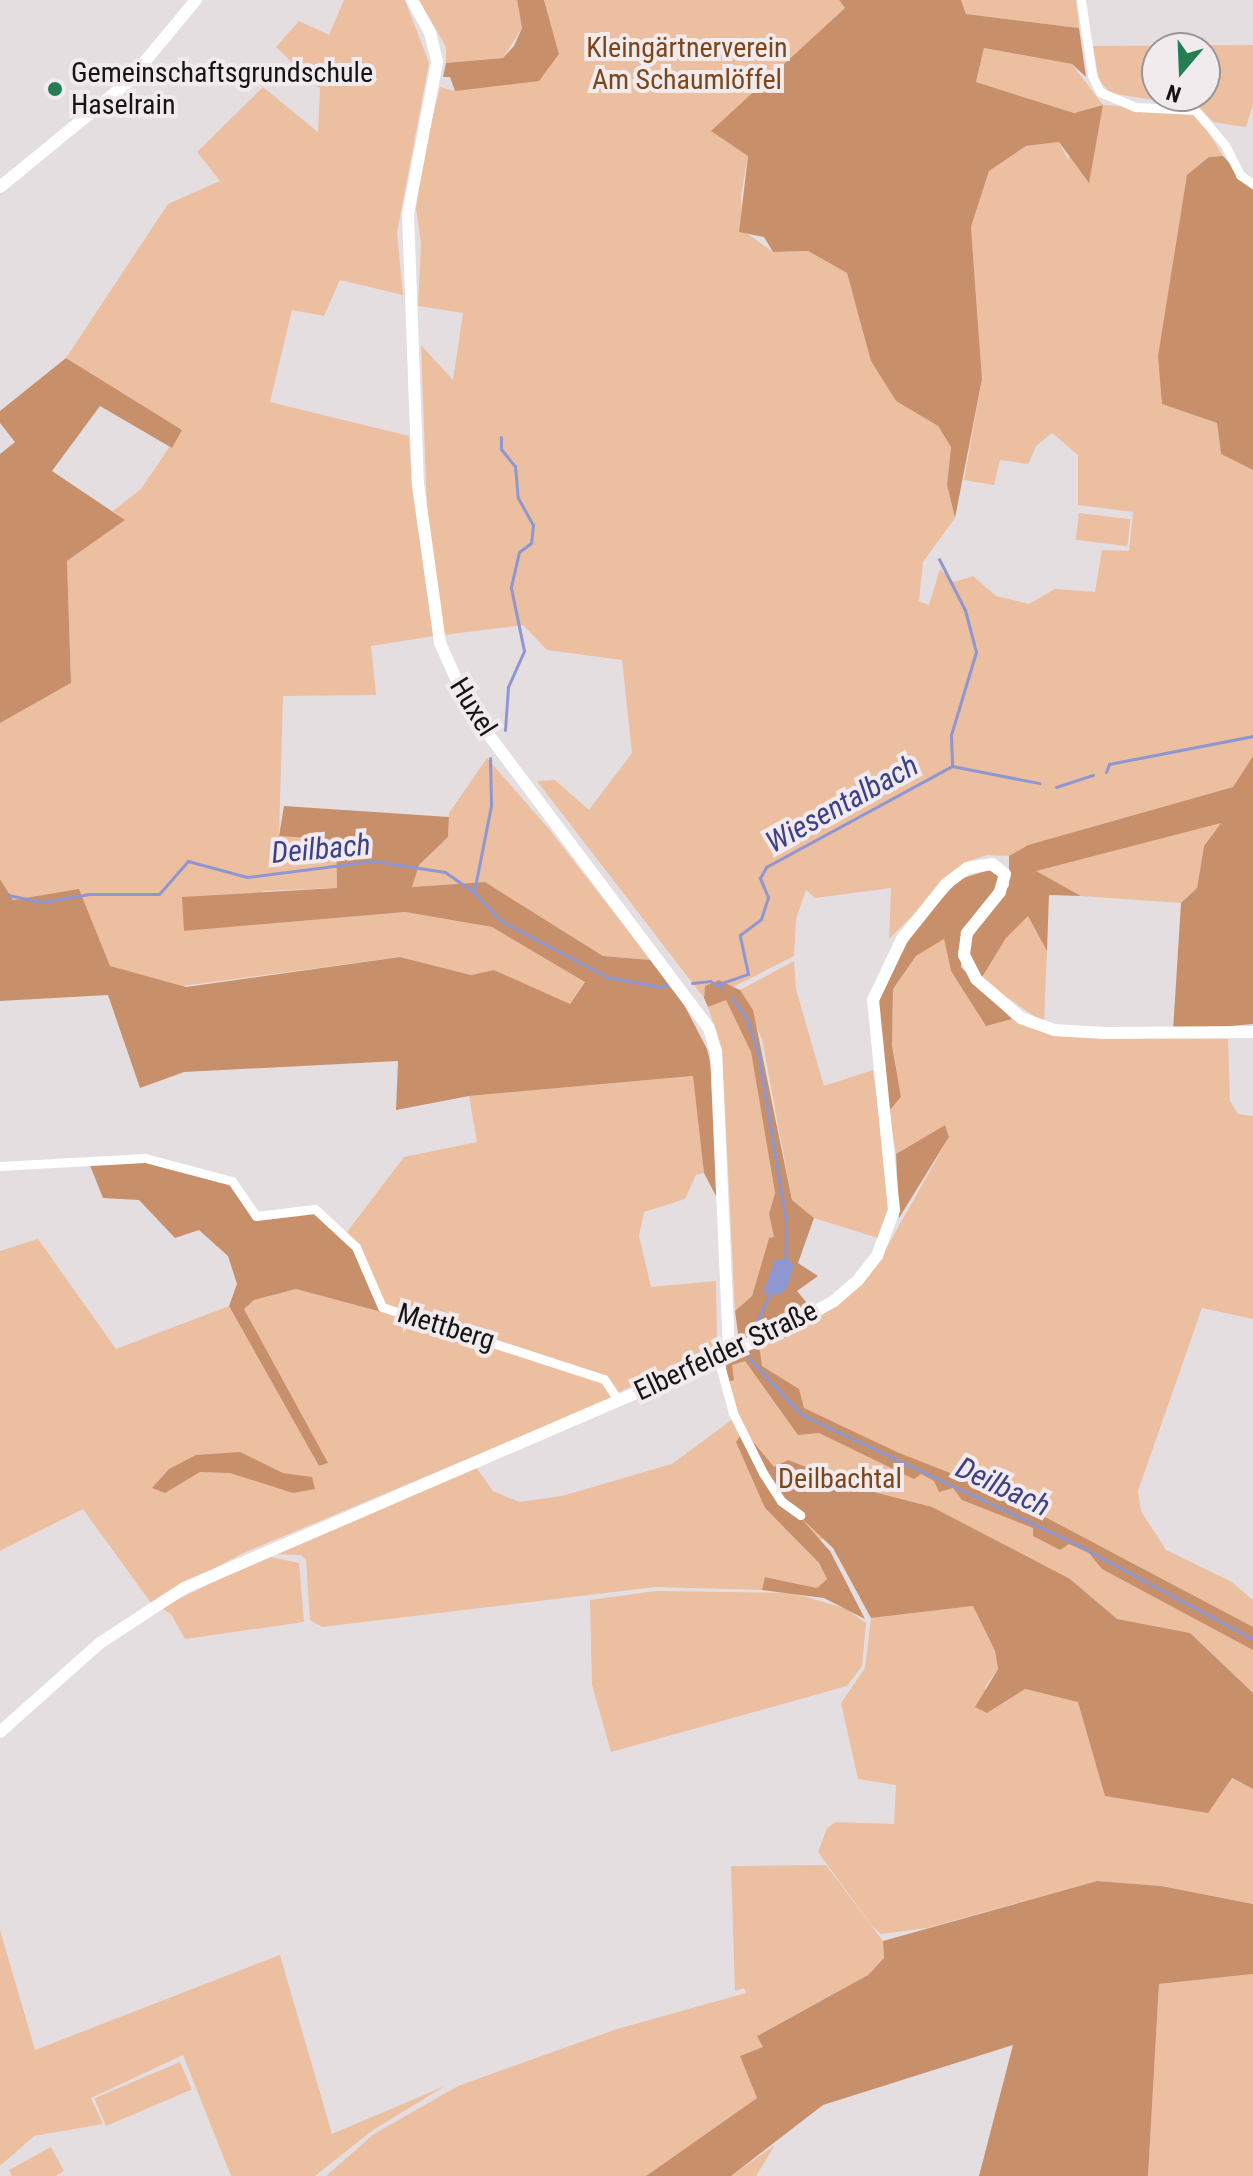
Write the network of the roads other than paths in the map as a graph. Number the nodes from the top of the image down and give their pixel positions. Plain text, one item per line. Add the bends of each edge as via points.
1 (196, 0) edge
2 (412, 0) edge
3 (1081, 0) edge
4 (1253, 184) edge
5 (0, 187) edge
6 (1253, 1032) edge
7 (0, 1166) edge
8 (724, 1356) junction
9 (618, 1400) junction
10 (800, 1515) dead end
11 (0, 1732) edge

1 - 5 main road via 127,83
2 - 8 main road, Huxel via 430,33 437,62 408,214 419,498 440,643 470,710 709,1028 716,1053
3 - 4 street via 1092,75 1100,92 1136,107 1195,110 1225,145 1240,175
6 - 8 main road, Elberfelder Straße via 1054,1030 1021,1018 981,985 964,955 967,933 1000,892 1005,874 992,864 967,868 946,884 902,939 873,1000 894,1188 889,1230 877,1256 834,1301
7 - 9 street, Mettberg via 145,1158 232,1181 256,1216 315,1209 356,1247 375,1296 390,1312 604,1379
8 - 9 main road, Elberfelder Straße
8 - 10 street via 733,1413 781,1501
9 - 11 main road, Elberfelder Straße via 184,1588 100,1643

